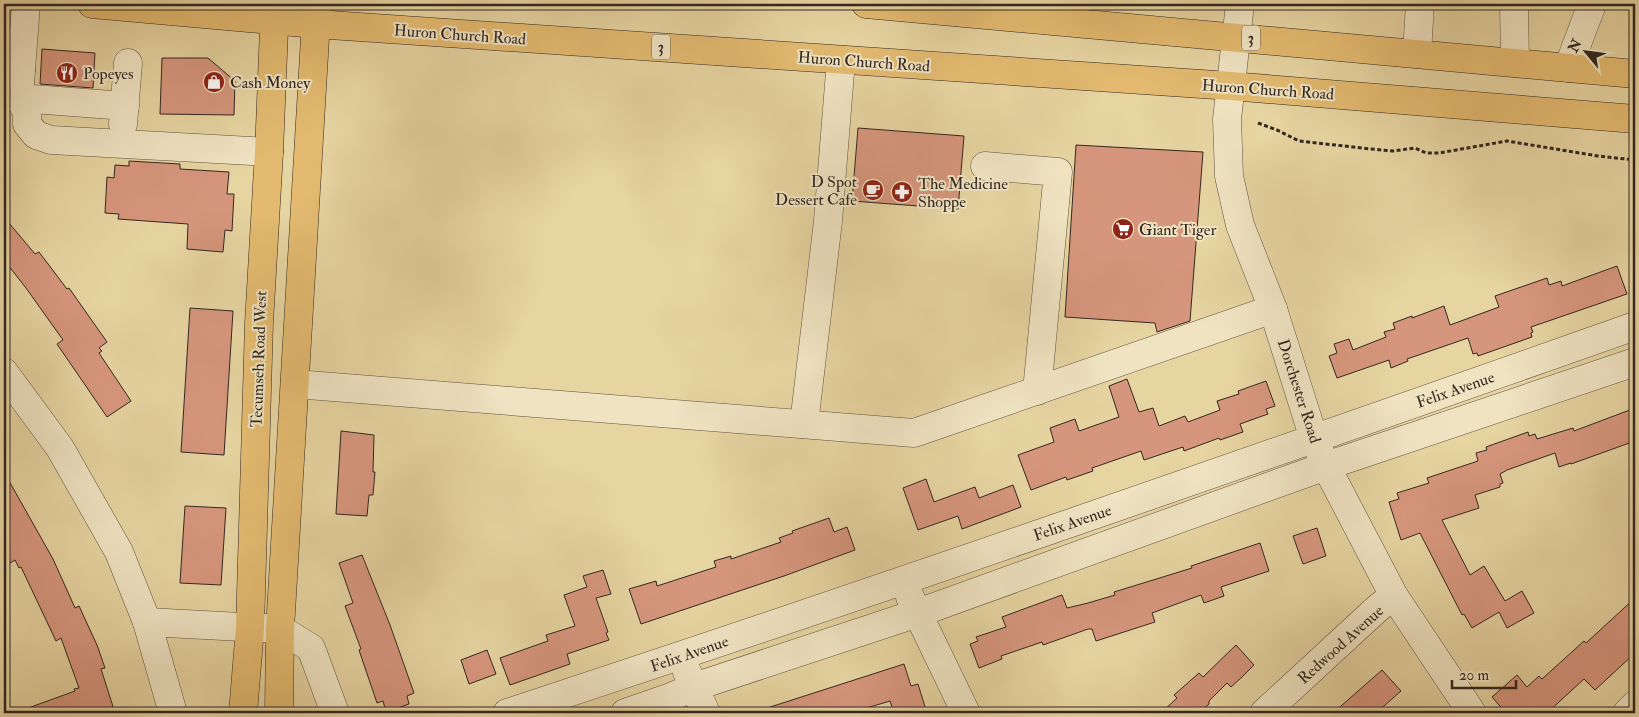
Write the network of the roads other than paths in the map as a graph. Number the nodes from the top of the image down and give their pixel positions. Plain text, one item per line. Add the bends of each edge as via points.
1 (26, 4) edge
2 (92, 4) edge
3 (866, 4) edge
4 (1240, 4) edge
5 (1420, 4) edge
6 (1514, 4) edge
7 (929, 7) edge
8 (1591, 7) dead end
9 (274, 12) edge
10 (316, 14) edge
11 (1237, 37) junction
12 (1417, 54) junction
13 (841, 60) junction
14 (128, 63) dead end
15 (1515, 63) junction
16 (1568, 68) junction
17 (1635, 74) edge
18 (10, 78) edge
19 (1231, 86) junction
20 (124, 106) junction
21 (1635, 119) edge
22 (122, 143) junction
23 (269, 152) junction
24 (984, 166) dead end
25 (1273, 309) junction
26 (1635, 326) edge
27 (1635, 362) edge
28 (4, 372) edge
29 (296, 384) junction
30 (1037, 391) junction
31 (804, 424) junction
32 (1314, 439) junction
33 (1326, 466) junction
34 (901, 580) junction
35 (1394, 596) junction
36 (918, 613) junction
37 (147, 622) junction
38 (250, 628) junction
39 (280, 629) junction
40 (679, 656) junction
41 (653, 665) junction
42 (682, 699) edge
43 (1635, 705) edge
44 (173, 713) edge
45 (243, 713) edge
46 (279, 713) edge
47 (335, 713) edge
48 (507, 713) edge
49 (625, 713) edge
50 (706, 713) edge
51 (966, 713) edge
52 (1264, 713) edge
53 (1472, 713) edge
54 (1627, 713) edge

1 - 18 street
2 - 9 main road, Huron Church Road / 3
3 - 7 main road, 3
4 - 11 street, Dorchester Road
5 - 12 street
6 - 15 street
7 - 11 main road, 3
8 - 16 street
9 - 10 main road, Huron Church Road / 3
9 - 23 main road, Tecumseh Road West
10 - 13 main road, Huron Church Road / 3
10 - 29 main road
11 - 12 main road, 3
11 - 19 street, Dorchester Road
12 - 15 main road, 3
13 - 19 main road, Huron Church Road / 3
13 - 31 street via 828,220
14 - 20 street
15 - 16 main road, 3
16 - 17 main road, 3
18 - 20 street
18 - 22 street via 27,112 27,124 36,135 51,140
19 - 21 main road, Huron Church Road / 3
19 - 25 street, Dorchester Road via 1227,119 1229,176 1240,225
20 - 22 street
22 - 23 street
23 - 38 main road, Tecumseh Road West via 259,323
24 - 30 street via 1058,172
25 - 30 street
25 - 32 street, Dorchester Road
26 - 32 street, Felix Avenue
27 - 33 street, Felix Avenue
28 - 37 street via 60,448 119,552
29 - 31 street
29 - 39 main road
30 - 31 street via 914,433
32 - 33 street, Dorchester Road
32 - 34 street, Felix Avenue
33 - 35 street, Dorchester Road
33 - 36 street, Felix Avenue
34 - 36 street
34 - 40 street, Felix Avenue
35 - 52 street, Redwood Avenue
35 - 53 street, Dorchester Road
36 - 42 street, Felix Avenue
36 - 51 street
37 - 38 street
37 - 44 street
38 - 39 street
38 - 45 main road, Tecumseh Road West
39 - 46 main road
39 - 47 street via 311,648
40 - 41 street, Felix Avenue
40 - 42 street
41 - 42 street
41 - 48 street, Felix Avenue
42 - 49 street, Felix Avenue
42 - 50 street
43 - 54 street

